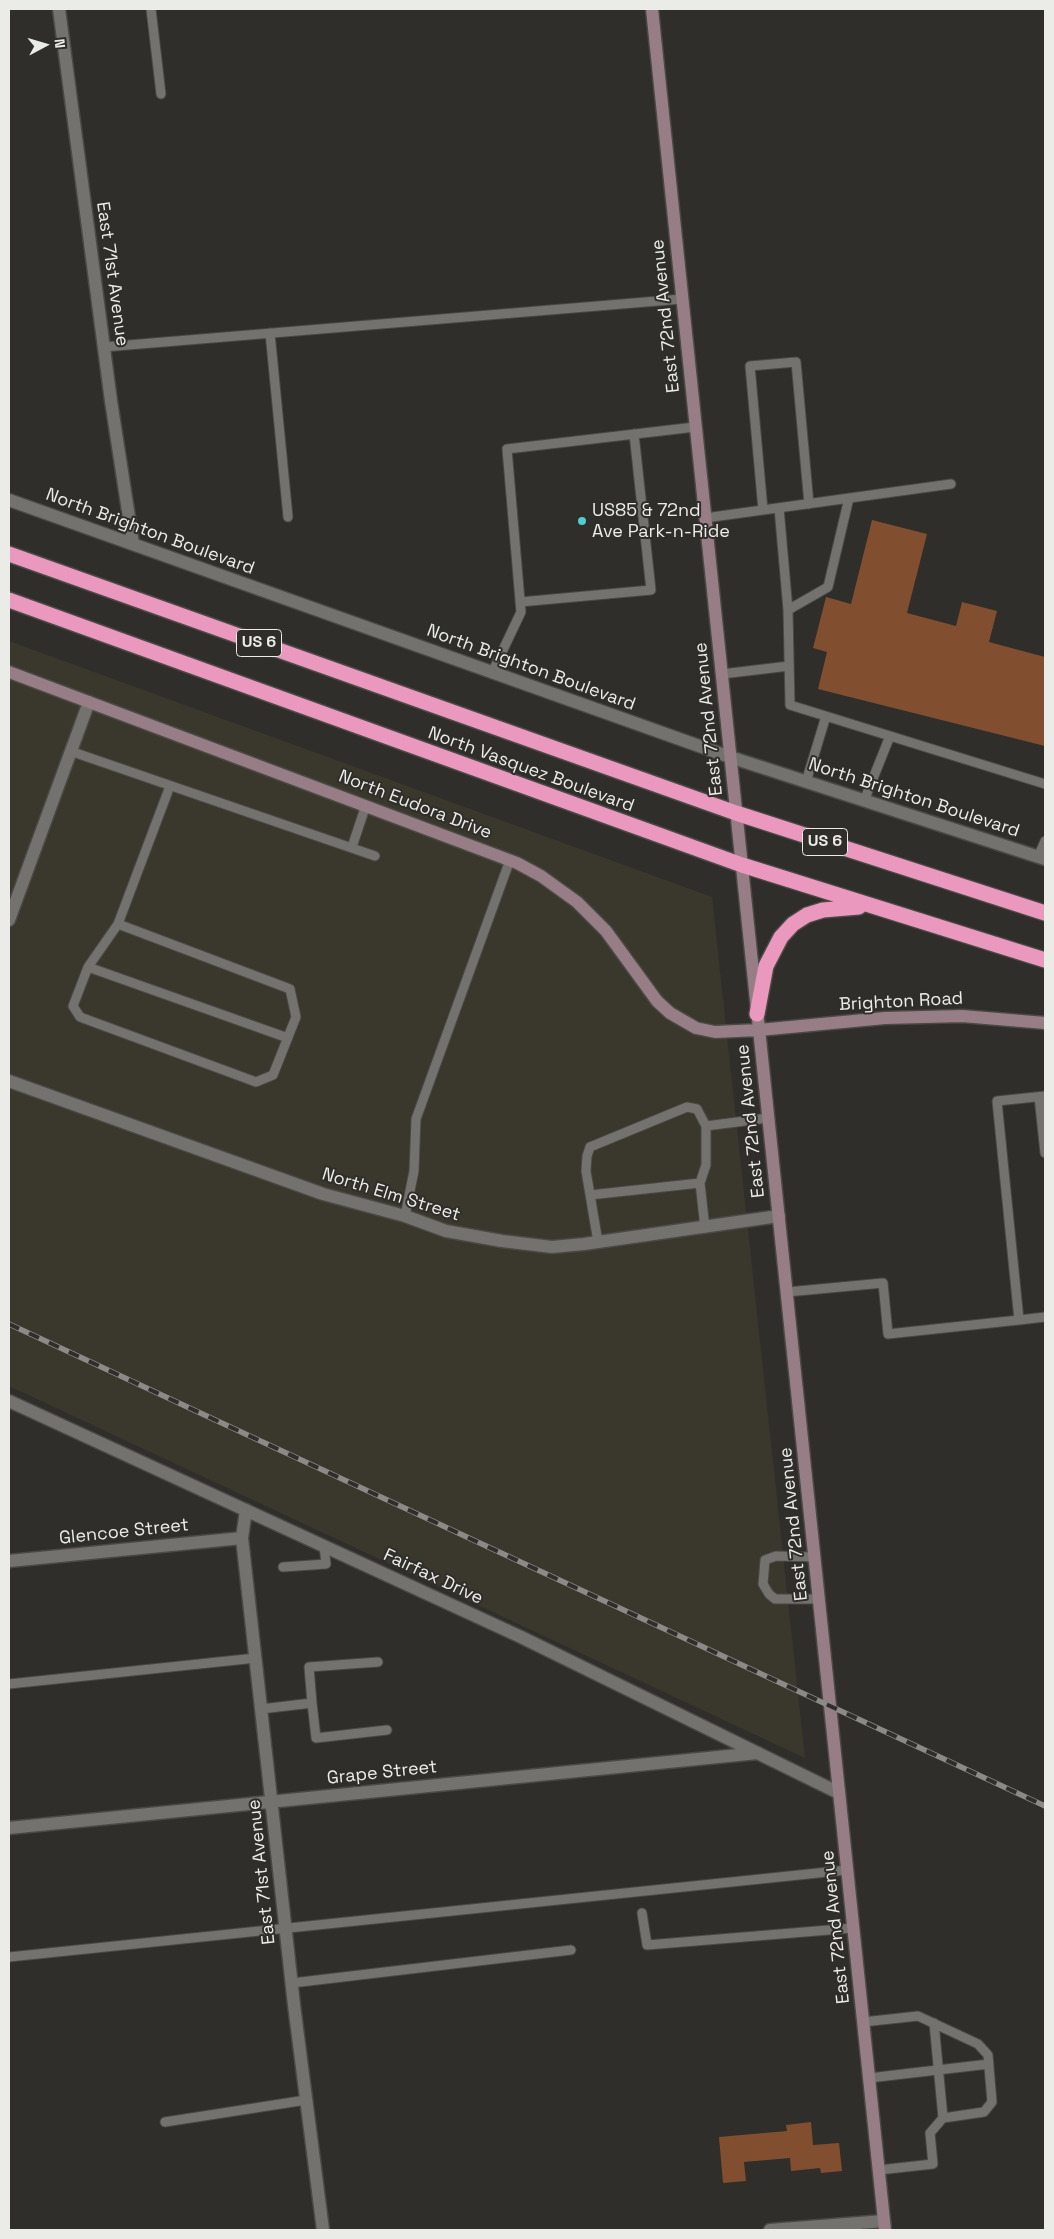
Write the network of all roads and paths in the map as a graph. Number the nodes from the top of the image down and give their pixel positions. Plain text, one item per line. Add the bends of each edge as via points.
1 (59, 9) edge
2 (150, 9) edge
3 (652, 9) edge
4 (160, 94) dead end
5 (682, 299) junction
6 (270, 333) junction
7 (104, 346) junction
8 (695, 427) junction
9 (634, 434) junction
10 (951, 484) dead end
11 (849, 498) junction
12 (9, 500) edge
13 (809, 504) junction
14 (779, 508) junction
15 (762, 510) junction
16 (288, 516) dead end
17 (705, 518) junction
18 (133, 544) junction
19 (9, 554) edge
20 (9, 600) edge
21 (520, 602) junction
22 (788, 610) junction
23 (789, 666) junction
24 (9, 672) edge
25 (492, 672) junction
26 (722, 674) junction
27 (89, 702) junction
28 (826, 716) junction
29 (890, 736) junction
30 (70, 752) junction
31 (730, 757) junction
32 (806, 782) junction
33 (1045, 784) edge
34 (170, 786) junction
35 (864, 801) junction
36 (366, 805) junction
37 (736, 813) junction
38 (1045, 841) edge
39 (352, 848) junction
40 (375, 856) dead end
41 (1042, 858) edge
42 (510, 860) junction
43 (742, 865) junction
44 (870, 907) junction
45 (1045, 913) edge
46 (9, 920) edge
47 (118, 924) junction
48 (1045, 960) edge
49 (88, 967) junction
50 (757, 1014) junction
51 (1045, 1023) edge
52 (759, 1030) junction
53 (288, 1038) junction
54 (9, 1081) edge
55 (1042, 1097) edge
56 (768, 1118) junction
57 (706, 1126) junction
58 (1045, 1153) edge
59 (700, 1182) junction
60 (590, 1195) junction
61 (405, 1216) junction
62 (779, 1216) junction
63 (705, 1228) junction
64 (598, 1242) junction
65 (786, 1292) junction
66 (1045, 1317) edge
67 (1019, 1320) junction
68 (10, 1403) edge
69 (246, 1510) junction
70 (242, 1538) junction
71 (324, 1546) junction
72 (815, 1557) junction
73 (9, 1561) edge
74 (283, 1567) dead end
75 (820, 1599) junction
76 (256, 1658) junction
77 (378, 1662) dead end
78 (9, 1684) edge
79 (312, 1703) junction
80 (261, 1709) junction
81 (387, 1730) dead end
82 (758, 1753) junction
83 (839, 1792) junction
84 (271, 1802) junction
85 (9, 1828) edge
86 (847, 1870) junction
87 (642, 1913) dead end
88 (286, 1928) junction
89 (853, 1928) junction
90 (570, 1950) dead end
91 (9, 1957) edge
92 (292, 1983) junction
93 (863, 2022) junction
94 (934, 2023) junction
95 (989, 2064) junction
96 (939, 2070) junction
97 (869, 2078) junction
98 (306, 2100) junction
99 (943, 2118) junction
100 (165, 2122) dead end
101 (879, 2170) junction
102 (885, 2225) edge
103 (323, 2230) edge
104 (770, 2230) edge

1 - 7 street, East 71st Avenue
2 - 4 lane
3 - 5 street, East 72nd Avenue
5 - 6 lane
5 - 8 street, East 72nd Avenue
6 - 7 lane
6 - 16 lane
7 - 18 street, East 71st Avenue
8 - 9 lane
8 - 17 street, East 72nd Avenue
9 - 21 lane via 507,449
9 - 21 lane via 651,590
10 - 11 lane
11 - 13 lane
11 - 22 lane via 828,587
12 - 18 street, North Brighton Boulevard
13 - 14 lane
13 - 15 lane via 796,362 750,366
14 - 15 lane
14 - 22 lane
15 - 17 lane
17 - 26 street, East 72nd Avenue
18 - 25 street, North Brighton Boulevard
19 - 37 highway, North Vasquez Boulevard / US 6
20 - 43 highway, North Vasquez Boulevard / US 6
21 - 25 lane via 521,612
22 - 23 lane
23 - 26 lane
23 - 28 lane via 790,705
24 - 27 street, North Eudora Drive
25 - 31 street, North Brighton Boulevard
26 - 31 street, East 72nd Avenue
27 - 30 street
27 - 36 street, North Eudora Drive
28 - 29 lane
28 - 32 lane
29 - 33 lane
29 - 35 lane
30 - 34 lane
30 - 46 street
31 - 32 street, North Brighton Boulevard
31 - 37 street, East 72nd Avenue
32 - 35 street, North Brighton Boulevard
34 - 39 lane
34 - 47 lane
35 - 41 street, North Brighton Boulevard
36 - 39 lane
36 - 42 street, North Eudora Drive
37 - 43 street, East 72nd Avenue
37 - 45 highway, North Vasquez Boulevard / US 6
38 - 41 lane
39 - 40 lane
42 - 52 street, North Eudora Drive via 541,876 577,902 606,931 658,1001 685,1024 715,1032
42 - 61 lane via 416,1119 414,1171
43 - 44 highway, North Vasquez Boulevard / US 6
43 - 50 street, East 72nd Avenue
44 - 48 highway, North Vasquez Boulevard / US 6
44 - 50 highway via 823,910 793,924 781,937 766,966
47 - 49 lane
47 - 53 lane via 290,989 296,1016
49 - 53 lane
49 - 53 lane via 73,1006 80,1016 256,1082 274,1075
50 - 52 street, East 72nd Avenue
51 - 52 street, Brighton Road via 962,1016 885,1018
52 - 56 street, East 72nd Avenue
54 - 61 street, North Elm Street via 323,1194
55 - 58 lane
55 - 67 lane via 997,1101
56 - 57 lane
56 - 62 street, East 72nd Avenue
57 - 59 lane via 706,1164
57 - 60 lane via 697,1109 687,1107 590,1147 586,1171
59 - 60 lane
59 - 63 lane
60 - 64 lane
61 - 64 street, North Elm Street via 446,1231 502,1242 552,1247
62 - 63 street, North Elm Street
62 - 65 street, East 72nd Avenue
63 - 64 street, North Elm Street
65 - 67 lane via 883,1282 888,1334
65 - 72 street, East 72nd Avenue
66 - 67 lane
68 - 69 street, Fairfax Drive
69 - 70 street, East 71st Avenue
69 - 71 street, Fairfax Drive
70 - 73 street, Glencoe Street
70 - 76 street, East 71st Avenue
71 - 74 lane via 326,1564
71 - 82 street, Fairfax Drive via 521,1637
72 - 75 street, East 72nd Avenue
72 - 75 lane via 776,1556 765,1560 763,1584 775,1599
75 - 83 street, East 72nd Avenue
76 - 78 lane
76 - 80 street, East 71st Avenue
77 - 79 lane via 309,1667
79 - 80 lane
79 - 81 lane via 316,1738
80 - 84 street, East 71st Avenue
82 - 83 street, Fairfax Drive
82 - 84 street, Grape Street
83 - 86 street, East 72nd Avenue
84 - 85 street, Grape Street
84 - 88 street, East 71st Avenue
86 - 88 lane
86 - 89 street, East 72nd Avenue
87 - 89 lane via 647,1945
88 - 91 lane
88 - 92 street, East 71st Avenue
89 - 93 street, East 72nd Avenue
90 - 92 lane
92 - 98 street, East 71st Avenue
93 - 94 lane via 918,2016
93 - 97 street, East 72nd Avenue
94 - 95 lane via 978,2044 988,2054
94 - 96 lane
95 - 96 lane
95 - 99 lane via 992,2102 984,2112
96 - 97 lane
96 - 99 lane
97 - 101 street, East 72nd Avenue
98 - 100 lane
98 - 103 street, East 71st Avenue
99 - 101 lane via 930,2133 933,2164
101 - 102 street, East 72nd Avenue
102 - 104 street

